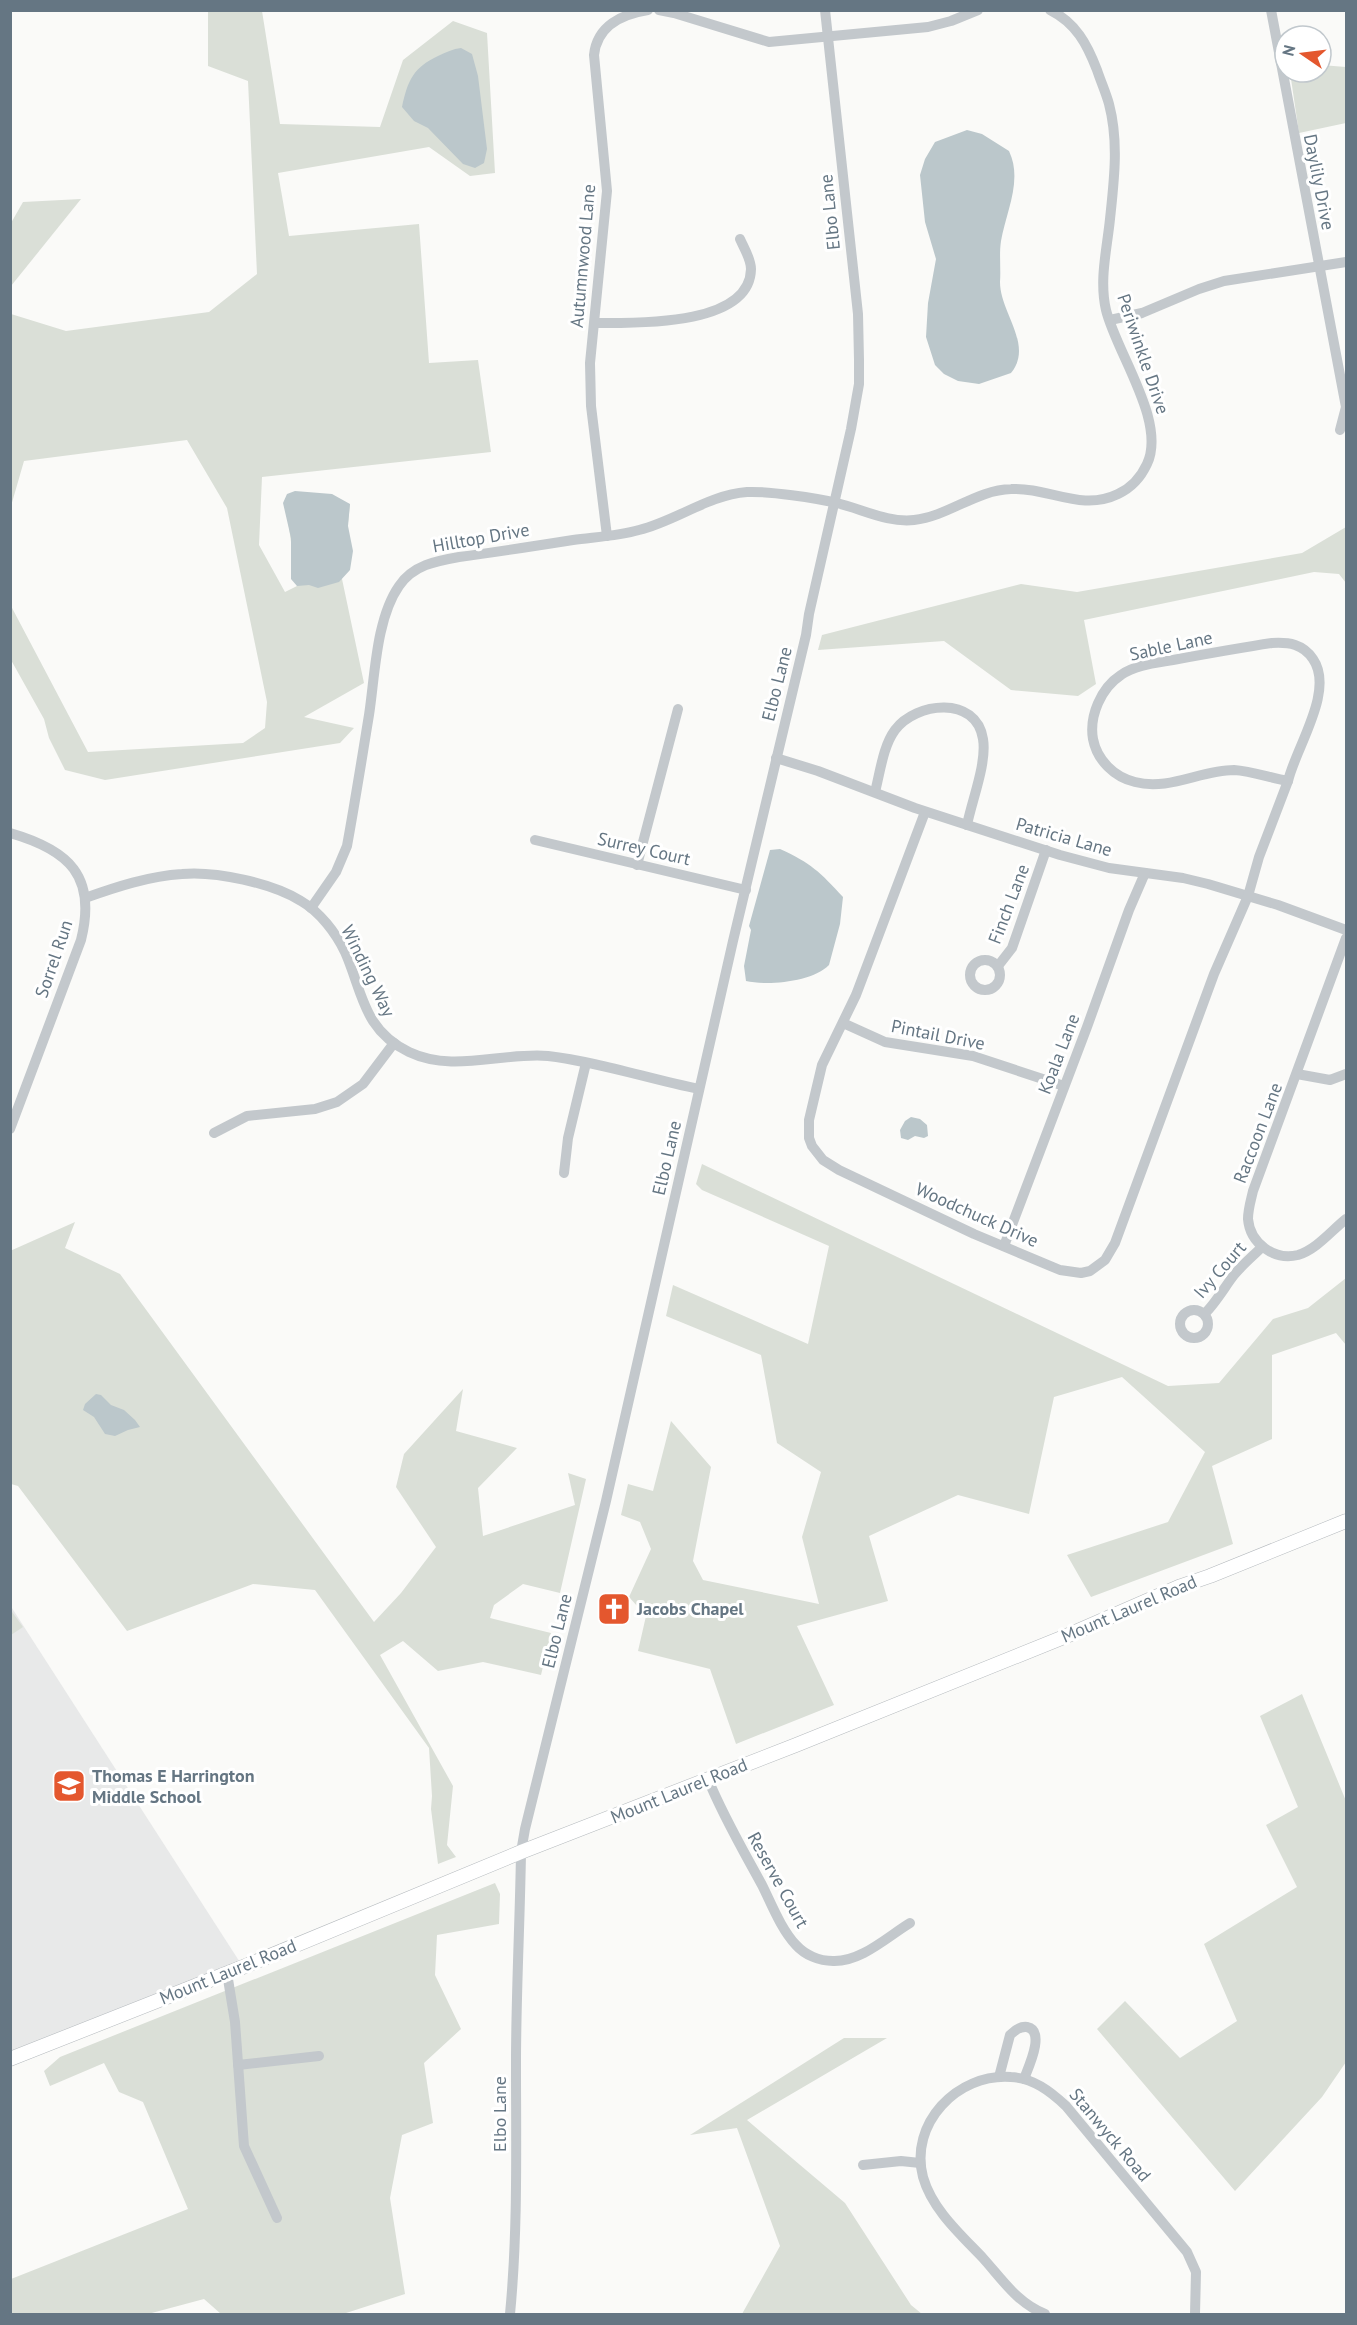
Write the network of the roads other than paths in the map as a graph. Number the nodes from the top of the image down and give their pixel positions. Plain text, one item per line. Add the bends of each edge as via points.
1 (648, 10) edge
2 (659, 10) edge
3 (825, 10) edge
4 (978, 10) edge
5 (1050, 10) edge
6 (1270, 10) edge
7 (828, 38) junction
8 (740, 239) dead end
9 (1347, 262) edge
10 (1319, 266) junction
11 (1110, 320) junction
12 (595, 323) junction
13 (1340, 430) dead end
14 (835, 502) junction
15 (607, 536) junction
16 (678, 710) dead end
17 (776, 758) junction
18 (1288, 781) junction
19 (875, 792) junction
20 (925, 812) junction
21 (967, 825) junction
22 (10, 833) edge
23 (535, 840) dead end
24 (1046, 850) junction
25 (637, 865) junction
26 (1145, 873) junction
27 (746, 890) junction
28 (1248, 896) junction
29 (86, 898) junction
30 (311, 908) junction
31 (1347, 930) edge
32 (1347, 938) edge
33 (998, 966) dead end
34 (843, 1023) junction
35 (394, 1043) junction
36 (586, 1063) junction
37 (1298, 1074) junction
38 (1347, 1074) edge
39 (1064, 1086) junction
40 (699, 1089) junction
41 (10, 1128) edge
42 (214, 1133) dead end
43 (564, 1173) dead end
44 (1347, 1219) edge
45 (1004, 1246) junction
46 (1262, 1247) junction
47 (1204, 1314) dead end
48 (1347, 1521) edge
49 (708, 1779) junction
50 (521, 1852) junction
51 (910, 1923) dead end
52 (227, 1973) junction
53 (319, 2056) dead end
54 (10, 2059) edge
55 (238, 2065) junction
56 (999, 2077) junction
57 (1024, 2079) junction
58 (920, 2163) junction
59 (863, 2165) dead end
60 (277, 2218) dead end
61 (510, 2314) edge
62 (1045, 2314) edge
63 (1195, 2314) edge

1 - 12 street, Autumnwood Lane via 611,23 595,46 607,190
2 - 7 street via 770,42
3 - 7 street, Elbo Lane
4 - 7 street via 928,27
5 - 11 street, Periwinkle Drive via 1082,36 1111,113 1114,190 1103,285
6 - 10 street, Daylily Drive
7 - 14 street, Elbo Lane via 859,337 859,384
8 - 12 street via 750,262 750,276 741,293 726,306 685,318
9 - 10 street
10 - 11 street via 1224,281 1142,313
10 - 13 street, Daylily Drive via 1346,407
11 - 14 street, Periwinkle Drive via 1151,429 1147,464 1126,490 1105,499 1083,502 1031,490 999,490 935,516 909,520 886,518
12 - 15 street, Autumnwood Lane via 591,392
14 - 15 street, Hilltop Drive via 745,492 710,501 640,530
14 - 17 street, Elbo Lane
15 - 30 street, Hilltop Drive via 432,562 399,585 382,632 347,846 336,872
16 - 25 street
17 - 19 street, Patricia Lane
17 - 27 street, Elbo Lane
18 - 18 street, Sable Lane via 1320,687 1317,665 1303,648 1293,644 1251,646 1128,671 1118,676 1096,708 1093,736 1099,754 1110,769 1127,780 1157,784 1235,770
18 - 28 street, Sable Lane
19 - 20 street, Patricia Lane
19 - 21 street via 890,738 900,724 932,709 962,710 978,722 984,751
20 - 21 street, Patricia Lane
20 - 34 street, Woodchuck Drive
21 - 24 street, Patricia Lane
22 - 29 street, Sorrel Run via 45,845 66,860 80,880
23 - 25 street, Surrey Court
24 - 26 street, Patricia Lane via 1097,866
24 - 33 street, Finch Lane via 1012,948
25 - 27 street, Surrey Court
26 - 28 street, Patricia Lane via 1196,881
26 - 39 street, Koala Lane
27 - 40 street, Elbo Lane
28 - 31 street, Patricia Lane
28 - 45 street, Woodchuck Drive via 1214,974 1105,1260 1090,1271 1071,1273
29 - 30 street, Winding Way via 151,879 204,873 267,888 301,900
29 - 41 street, Sorrel Run via 81,940
30 - 35 street, Winding Way via 339,943 370,1020
32 - 37 street, Raccoon Lane
34 - 39 street, Pintail Drive via 885,1042 973,1056
34 - 45 street, Woodchuck Drive via 822,1065 810,1111 809,1138 816,1154 839,1170
35 - 36 street, Winding Way via 420,1057 447,1062 534,1055
35 - 42 street via 363,1084 337,1102 315,1109 247,1116
36 - 40 street, Winding Way
36 - 43 street
37 - 38 street via 1330,1080
37 - 46 street, Raccoon Lane via 1250,1201 1248,1220
39 - 45 street, Koala Lane
40 - 50 street, Elbo Lane via 617,1456
44 - 46 street via 1314,1247 1297,1255 1278,1255
46 - 47 street, Ivy Court via 1235,1273
48 - 49 main road, Mount Laurel Road
49 - 50 main road, Mount Laurel Road
49 - 51 street, Reserve Court via 750,1866 790,1937 802,1950 825,1960 848,1960
50 - 52 main road, Mount Laurel Road
50 - 61 street, Elbo Lane via 515,2269
52 - 54 main road, Mount Laurel Road
52 - 55 street
53 - 55 street
55 - 60 street via 244,2146
56 - 57 street, Stanwyck Road
56 - 57 street via 1010,2035 1026,2027 1035,2035 1035,2041
56 - 58 street, Stanwyck Road via 974,2083 936,2111 924,2133
57 - 63 street, Stanwyck Road via 1046,2089 1066,2106 1181,2242 1196,2272
58 - 59 street
58 - 62 street, Stanwyck Road via 934,2203 1017,2297

